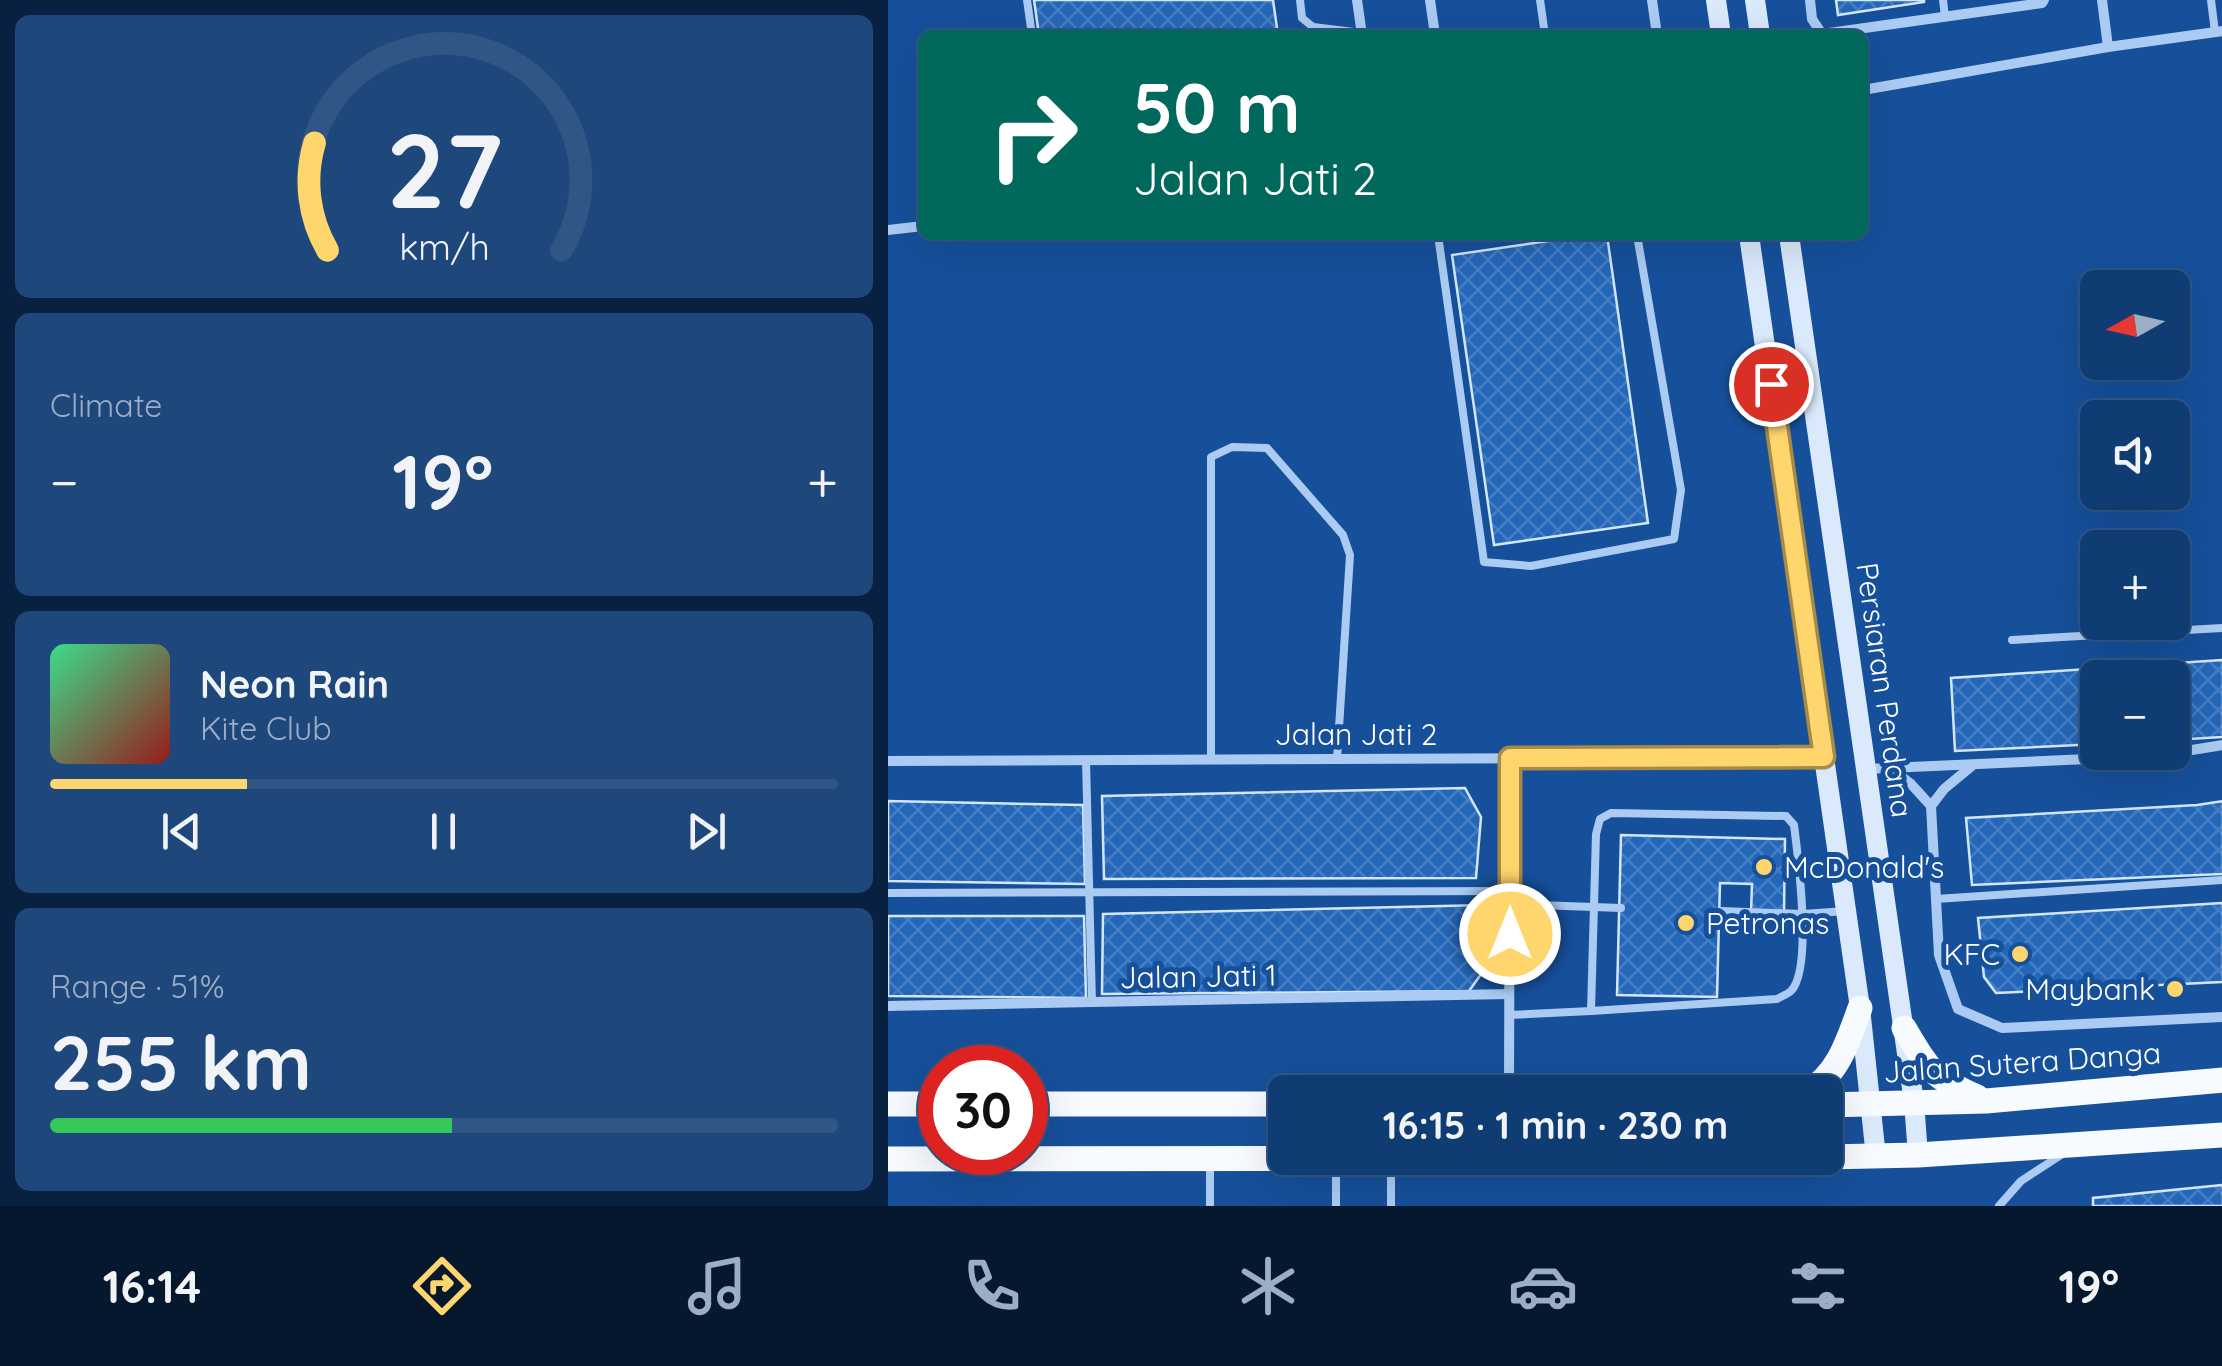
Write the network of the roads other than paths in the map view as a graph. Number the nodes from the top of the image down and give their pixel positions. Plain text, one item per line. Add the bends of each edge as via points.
1 (1027, 0) edge
2 (1300, 0) edge
3 (1357, 0) edge
4 (1430, 0) edge
5 (1540, 0) edge
6 (1652, 0) edge
7 (1716, 0) edge
8 (1755, 0) edge
9 (1810, 0) edge
10 (1943, 0) edge
11 (2102, 0) edge
12 (2211, 0) edge
13 (2043, 2) edge
14 (1945, 17) junction
15 (1031, 30) edge
16 (1334, 30) edge
17 (1361, 30) edge
18 (1433, 30) edge
19 (1544, 30) edge
20 (1656, 30) edge
21 (1720, 30) edge
22 (1759, 30) edge
23 (1819, 30) edge
24 (1851, 30) edge
25 (2219, 32) edge
26 (2108, 47) junction
27 (1868, 89) edge
28 (918, 227) edge
29 (888, 230) edge
30 (1439, 240) edge
31 (1639, 240) edge
32 (1751, 240) edge
33 (1790, 240) edge
34 (2222, 628) edge
35 (2012, 640) dead end
36 (2222, 745) edge
37 (1824, 757) junction
38 (1510, 758) junction
39 (1338, 759) junction
40 (1086, 760) junction
41 (1211, 760) junction
42 (888, 761) edge
43 (1973, 764) junction
44 (1890, 768) junction
45 (1866, 769) junction
46 (1931, 806) junction
47 (2222, 880) edge
48 (1510, 890) junction
49 (888, 892) edge
50 (1088, 892) junction
51 (1936, 899) junction
52 (1510, 904) junction
53 (1593, 907) junction
54 (1621, 908) dead end
55 (1846, 910) junction
56 (1721, 912) dead end
57 (1803, 914) junction
58 (1509, 994) junction
59 (1092, 1003) junction
60 (888, 1006) edge
61 (1860, 1008) junction
62 (1592, 1011) junction
63 (1509, 1015) junction
64 (2222, 1017) edge
65 (1904, 1028) junction
66 (1508, 1075) edge
67 (1828, 1075) edge
68 (2222, 1080) edge
69 (1986, 1101) junction
70 (1914, 1102) junction
71 (888, 1104) edge
72 (918, 1104) edge
73 (1048, 1104) edge
74 (1268, 1104) edge
75 (1870, 1104) junction
76 (1843, 1105) edge
77 (2222, 1135) edge
78 (2195, 1138) junction
79 (2078, 1144) junction
80 (2222, 1147) edge
81 (1918, 1155) junction
82 (1843, 1157) edge
83 (1876, 1157) junction
84 (888, 1159) edge
85 (1268, 1159) edge
86 (1210, 1160) junction
87 (1336, 1175) edge
88 (1391, 1175) edge
89 (1210, 1206) edge
90 (1336, 1206) edge
91 (1391, 1206) edge
92 (1999, 1206) edge

1 - 15 lane
2 - 16 lane via 1302,18
3 - 17 street
4 - 18 street
5 - 19 lane
6 - 20 street
7 - 21 main road
8 - 22 main road
9 - 23 street
10 - 14 lane
11 - 26 street
12 - 25 lane
13 - 14 street
14 - 24 street
25 - 26 street
26 - 27 street
28 - 29 street
30 - 31 lane via 1484,562 1531,566 1674,540 1681,490
32 - 37 main road
33 - 45 main road, Persiaran Perdana
34 - 35 lane
36 - 43 street via 2154,756
37 - 38 street, Jalan Jati 2
37 - 55 main road
38 - 39 street, Jalan Jati 2
38 - 48 street
39 - 41 street, Jalan Jati 2
39 - 41 lane via 1350,555 1343,534 1268,448 1232,447 1211,457
40 - 41 street, Jalan Jati 2
40 - 42 street, Jalan Jati 2
40 - 50 lane
43 - 44 street
43 - 46 street
44 - 45 street
44 - 46 street
45 - 65 main road, Persiaran Perdana
46 - 51 street
47 - 51 lane
48 - 50 lane
48 - 52 street
49 - 50 lane
50 - 59 lane
51 - 64 street via 1939,955 1958,1009 2002,1028
52 - 53 lane
52 - 58 street
53 - 54 lane
53 - 57 lane via 1596,834 1611,813 1772,815 1794,825
53 - 62 lane
55 - 57 lane
55 - 61 main road
56 - 57 lane
57 - 62 lane via 1798,978 1778,999
58 - 59 street, Jalan Jati 1
58 - 63 street
59 - 60 street, Jalan Jati 1
61 - 67 main road via 1844,1053
61 - 75 main road
62 - 63 lane
63 - 66 street
65 - 69 main road via 1929,1070
65 - 70 main road, Persiaran Perdana
68 - 69 main road, Jalan Sutera Danga
69 - 70 main road, Jalan Sutera Danga
70 - 75 main road, Jalan Sutera Danga
70 - 81 main road, Persiaran Perdana
71 - 72 main road
73 - 74 main road
75 - 76 main road, Jalan Sutera Danga
75 - 83 main road
77 - 78 main road
78 - 79 main road
78 - 80 lane
79 - 81 main road
79 - 92 lane via 2021,1181
81 - 83 main road
82 - 83 main road
84 - 86 main road
85 - 86 main road
86 - 89 lane
87 - 90 lane
88 - 91 lane

